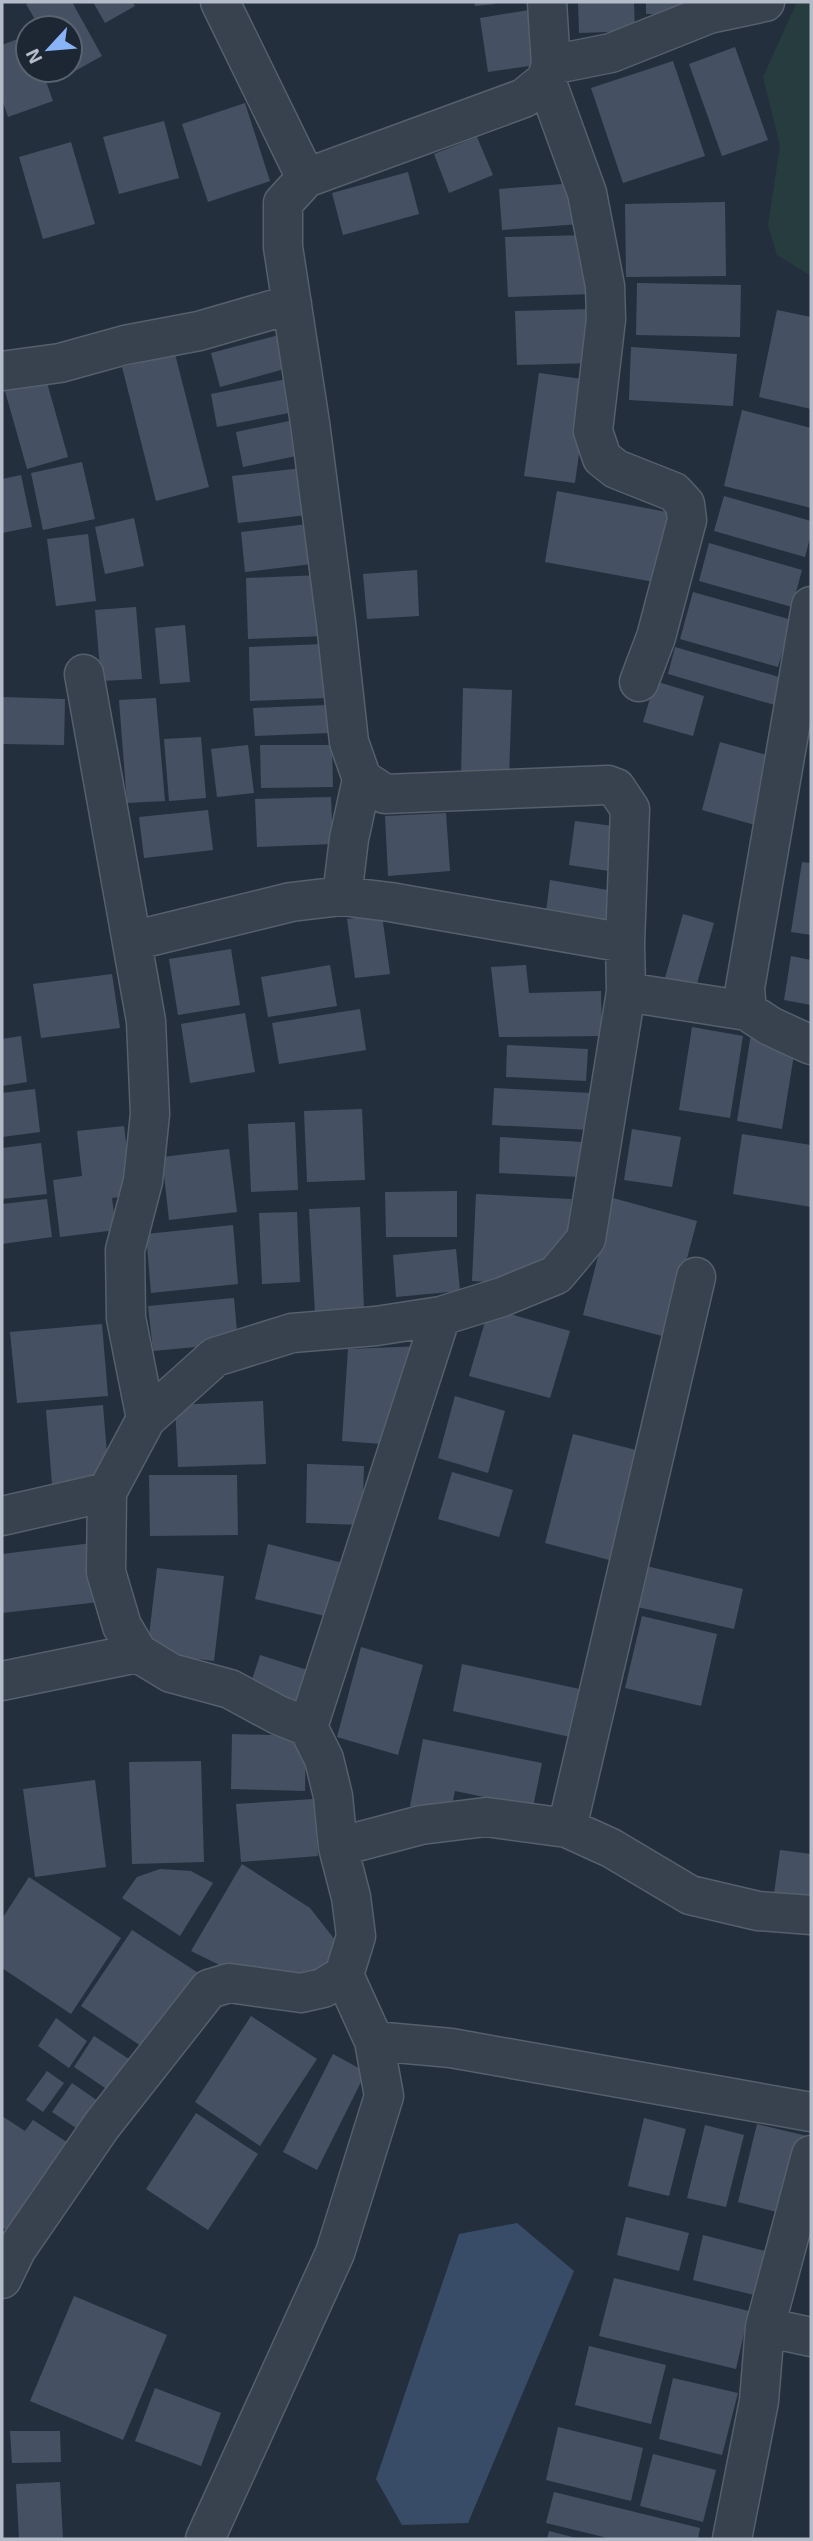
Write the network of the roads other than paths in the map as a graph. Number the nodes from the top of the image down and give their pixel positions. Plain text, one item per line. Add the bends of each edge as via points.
1 (220, 2) edge
2 (547, 2) edge
3 (765, 2) edge
4 (548, 73) junction
5 (306, 178) junction
6 (292, 304) junction
7 (2, 370) edge
8 (811, 606) edge
9 (84, 674) dead end
10 (639, 682) dead end
11 (799, 746) edge
12 (362, 779) junction
13 (342, 896) junction
14 (132, 941) junction
15 (625, 943) junction
16 (626, 992) junction
17 (747, 1011) junction
18 (811, 1045) edge
19 (696, 1278) dead end
20 (441, 1316) junction
21 (146, 1419) junction
22 (107, 1492) junction
23 (2, 1516) edge
24 (138, 1653) junction
25 (2, 1681) edge
26 (308, 1727) junction
27 (567, 1828) junction
28 (338, 1847) junction
29 (811, 1915) edge
30 (344, 1975) junction
31 (374, 2041) junction
32 (811, 2112) edge
33 (811, 2155) edge
34 (2, 2279) edge
35 (765, 2327) junction
36 (811, 2337) edge
37 (205, 2539) edge
38 (732, 2539) edge

1 - 5 street
2 - 4 street
3 - 4 street via 709,14
4 - 5 street via 524,98
4 - 10 street via 587,193 605,286 606,318 593,431 602,458 616,469 674,492 685,504 687,520 660,624
5 - 6 street via 283,203 282,247
6 - 7 street via 60,363
6 - 12 street via 349,742
8 - 11 street
9 - 14 street
11 - 17 street via 745,989
12 - 13 street
12 - 15 street via 385,794 617,788 630,809
13 - 14 street via 291,902
13 - 15 street
14 - 21 street via 146,1021 150,1114 143,1181 125,1250 126,1318
15 - 16 street
16 - 17 street
16 - 20 street via 586,1239 556,1275
17 - 18 street
19 - 27 street
20 - 21 street via 292,1333 215,1357
20 - 26 street
21 - 22 street
22 - 23 street
22 - 24 street via 106,1572 122,1626
24 - 25 street
24 - 26 street via 171,1673 230,1689
26 - 28 street via 324,1759
27 - 28 street via 486,1817 421,1825
27 - 29 street via 690,1895 758,1911
28 - 30 street via 356,1936
30 - 31 street
30 - 34 street via 323,1988 302,1993 229,1983 209,1989 102,2125 16,2250
31 - 32 street via 452,2048
31 - 37 street via 384,2096 335,2253
33 - 35 street
35 - 36 street
35 - 38 street via 759,2402

